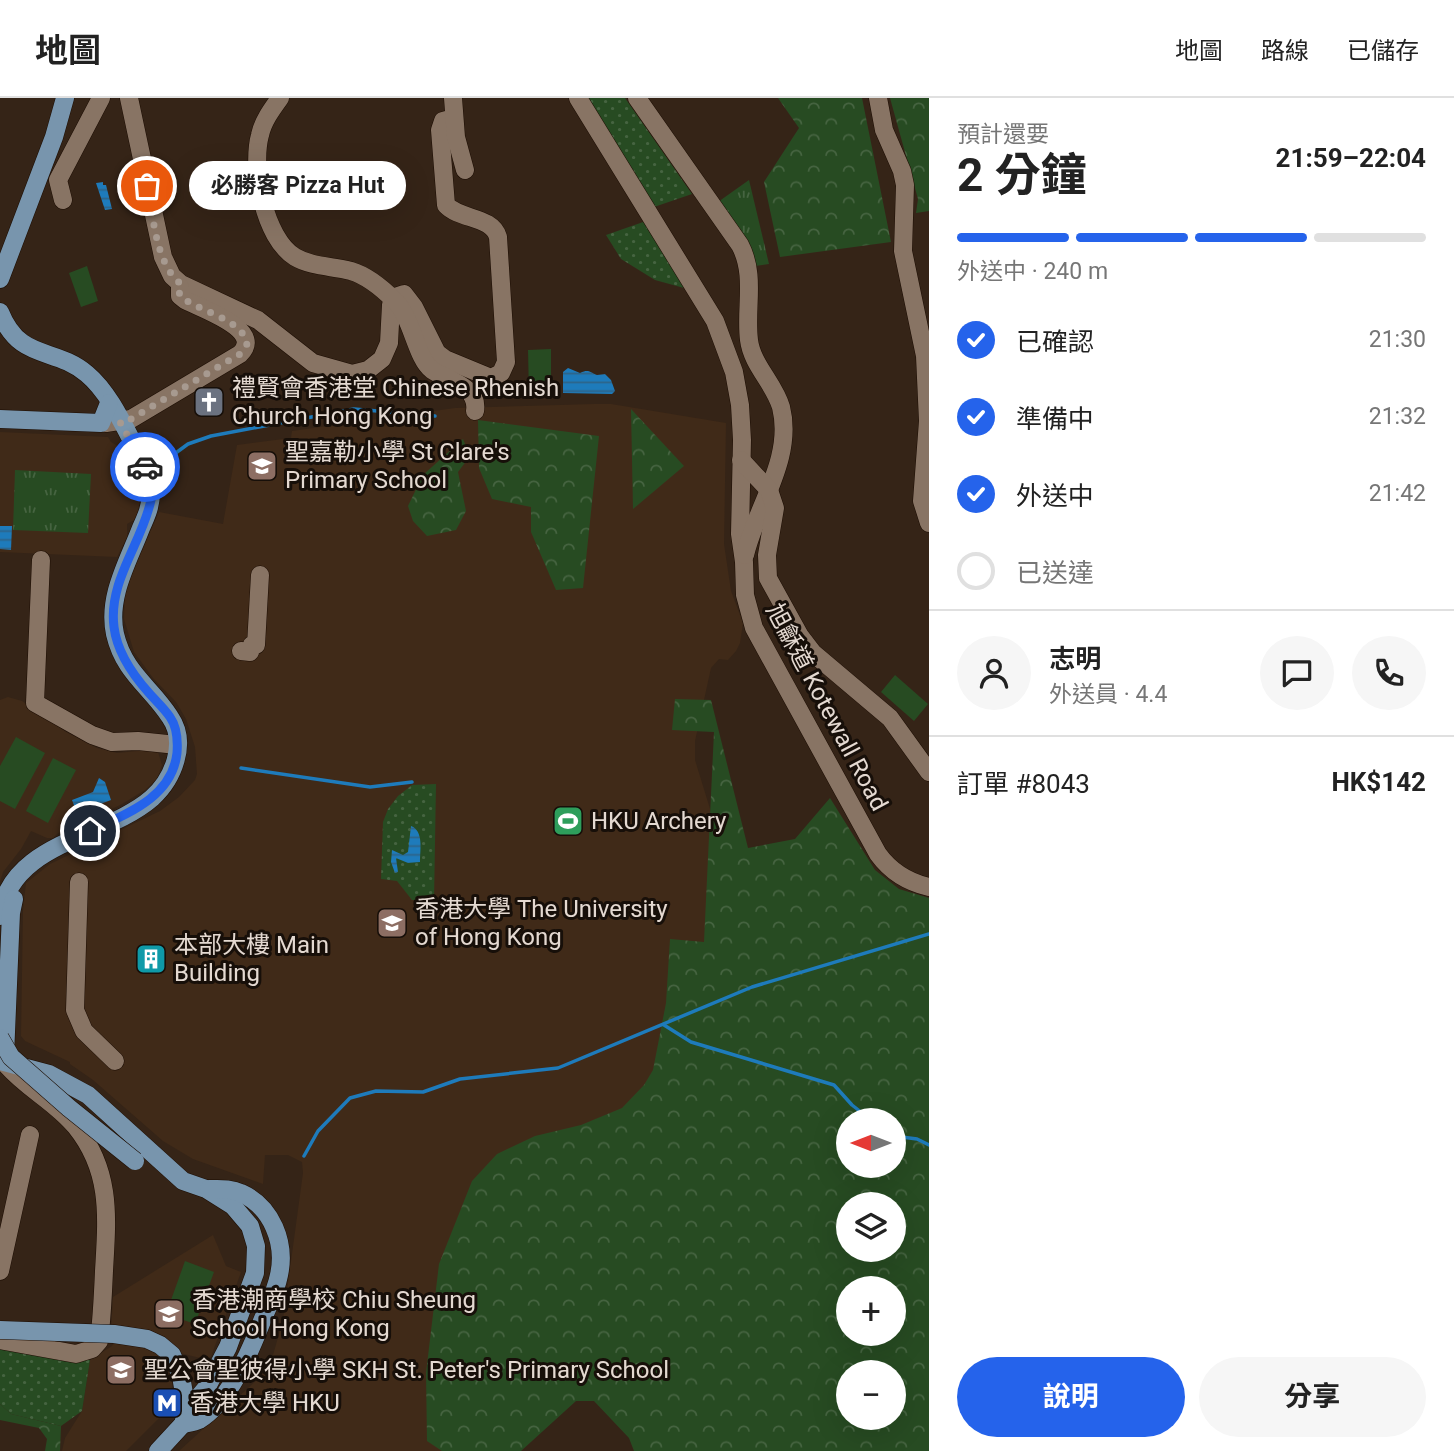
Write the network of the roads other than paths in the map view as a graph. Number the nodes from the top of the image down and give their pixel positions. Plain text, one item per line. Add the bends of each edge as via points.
1 (65, 98) edge
2 (102, 98) edge
3 (129, 98) edge
4 (280, 98) edge
5 (453, 98) edge
6 (578, 98) edge
7 (637, 98) edge
8 (878, 98) edge
9 (454, 118) junction
10 (465, 170) dead end
11 (63, 200) dead end
12 (0, 279) edge
13 (181, 284) junction
14 (394, 300) junction
15 (0, 312) edge
16 (109, 403) junction
17 (475, 411) dead end
18 (0, 419) edge
19 (120, 422) junction
20 (101, 423) junction
21 (741, 460) junction
22 (769, 490) junction
23 (739, 498) junction
24 (757, 521) junction
25 (929, 523) edge
26 (41, 560) dead end
27 (744, 562) junction
28 (260, 575) dead end
29 (241, 651) dead end
30 (177, 745) junction
31 (929, 772) edge
32 (27, 866) junction
33 (79, 882) dead end
34 (929, 887) edge
35 (0, 916) edge
36 (0, 1038) edge
37 (115, 1061) dead end
38 (2, 1062) edge
39 (30, 1135) dead end
40 (183, 1181) junction
41 (206, 1189) junction
42 (0, 1271) edge
43 (0, 1320) edge
44 (0, 1330) edge
45 (51, 1330) dead end
46 (0, 1340) edge
47 (189, 1419) junction
48 (158, 1451) edge

1 - 12 main road
2 - 11 street via 58,180
3 - 13 street via 163,257
4 - 14 street via 263,125 258,145 261,196 273,231 299,259 363,276
5 - 9 street
6 - 21 street, 旭龢道 Kotewall Road via 715,321 738,391
7 - 22 street via 744,253 749,272 751,347 783,418 779,458
8 - 25 street via 884,130 905,185 903,251 925,356 928,421 922,501
9 - 10 street
9 - 14 street via 443,121 440,130 445,202 453,211 497,232 506,357 503,371 488,378 441,357 409,297 401,294
13 - 14 street via 258,320 313,363 352,374 373,368 385,354
13 - 19 street via 183,298 241,330 246,348
14 - 17 street via 428,366 466,389
15 - 16 main road via 16,338 82,370
16 - 19 main road
16 - 20 main road
18 - 20 main road
19 - 20 street
19 - 30 main road via 150,479 151,492 119,585 114,625 118,646 131,669 174,724
21 - 22 street
21 - 23 street, 旭龢道 Kotewall Road
22 - 24 street
22 - 31 street via 775,508 766,555 771,587 807,646 890,718
23 - 24 street
23 - 27 street, 旭龢道 Kotewall Road
24 - 27 street
26 - 30 street via 35,703 111,742
27 - 34 street, 旭龢道 Kotewall Road via 745,595 754,628 878,854 893,871
28 - 29 street via 256,645 250,652
30 - 32 main road via 168,779 150,800
32 - 35 main road via 6,892
32 - 38 main road via 11,913
33 - 37 street via 75,1010 84,1031
36 - 40 main road, bridge via 11,1057 135,1161
38 - 40 main road via 49,1074 88,1095
38 - 46 street via 80,1133 97,1165 107,1207 99,1341 92,1349 63,1354
39 - 42 street
40 - 41 main road
41 - 47 main road via 247,1220 257,1260 228,1347
41 - 47 main road via 241,1193 257,1204 275,1226 281,1261 271,1299 230,1386
43 - 45 street
44 - 47 main road, bridge via 114,1334 160,1345 172,1355 181,1376
47 - 48 main road

